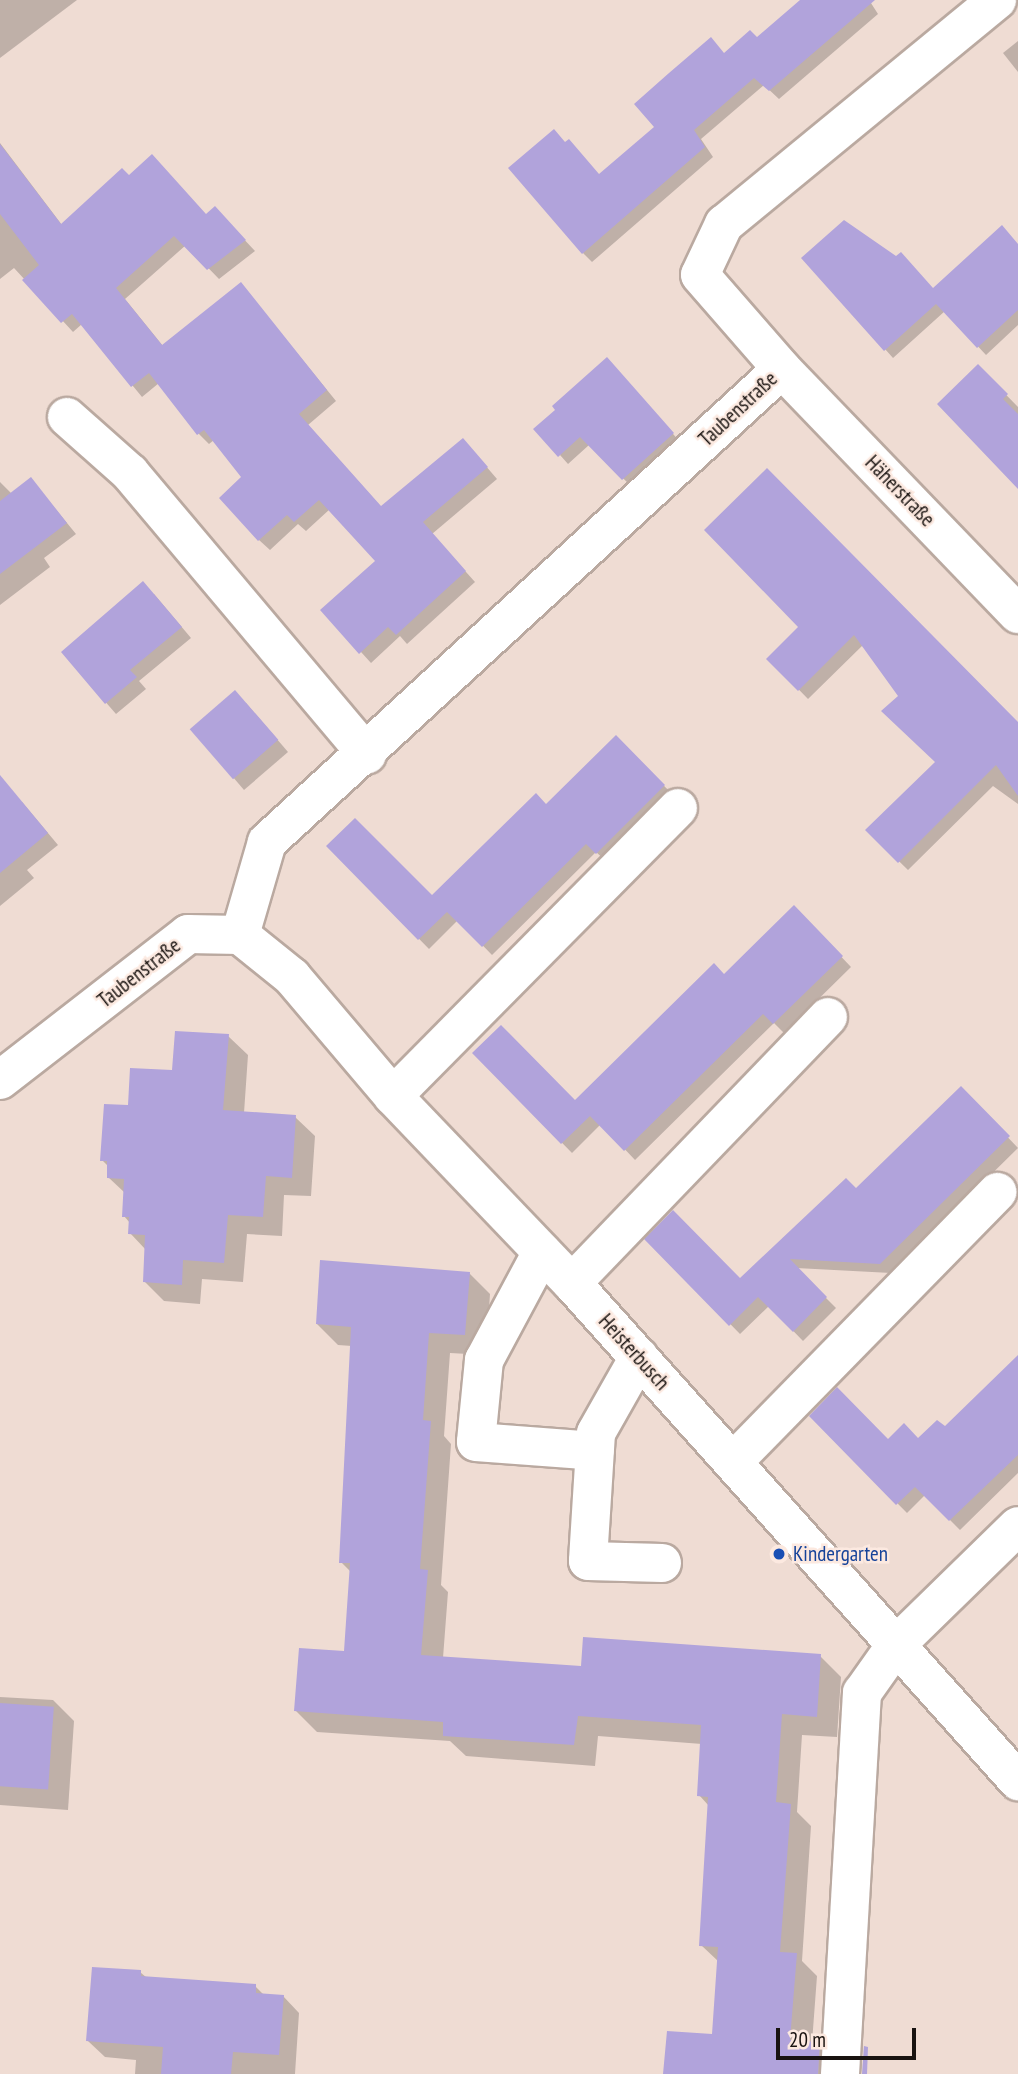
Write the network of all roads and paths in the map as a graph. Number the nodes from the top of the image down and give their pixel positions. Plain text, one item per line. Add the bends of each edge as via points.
1 (997, 0) edge
2 (782, 369) junction
3 (67, 417) dead end
4 (1018, 614) edge
5 (367, 754) junction
6 (678, 808) dead end
7 (240, 934) junction
8 (828, 1017) dead end
9 (0, 1080) edge
10 (393, 1096) junction
11 (997, 1192) dead end
12 (542, 1252) junction
13 (572, 1283) junction
14 (639, 1357) junction
15 (595, 1451) junction
16 (733, 1462) junction
17 (1018, 1525) edge
18 (662, 1563) dead end
19 (896, 1645) junction
20 (1018, 1782) edge
21 (840, 2074) edge

1 - 2 street, Taubenstraße via 724,224 700,275
2 - 4 street, Häherstraße
2 - 5 street, Taubenstraße
3 - 5 street via 130,473
5 - 7 street, Taubenstraße via 267,842
6 - 10 street
7 - 9 street, Taubenstraße via 188,934
7 - 10 street, Heisterbusch via 292,977
8 - 13 street
10 - 12 street, Heisterbusch
11 - 16 street
12 - 13 street, Heisterbusch
12 - 15 street via 484,1360 476,1442
13 - 14 street, Heisterbusch
14 - 15 street via 596,1433
14 - 16 street, Heisterbusch
15 - 18 street via 588,1561
16 - 19 street, Heisterbusch
17 - 19 street
19 - 20 street, Heisterbusch
19 - 21 street via 862,1693

